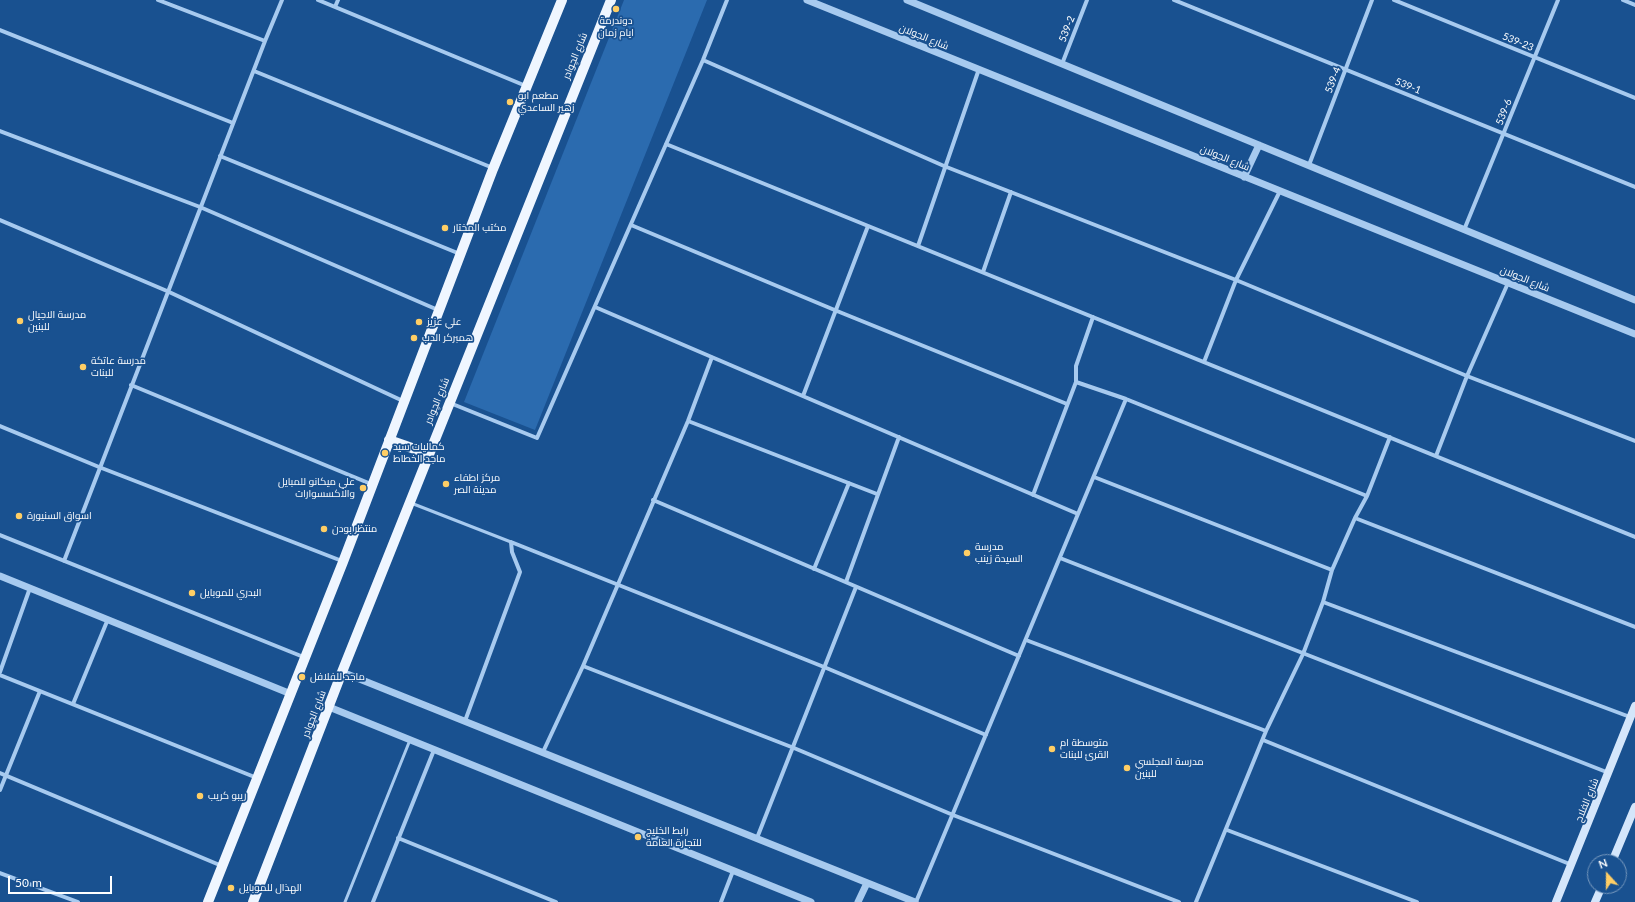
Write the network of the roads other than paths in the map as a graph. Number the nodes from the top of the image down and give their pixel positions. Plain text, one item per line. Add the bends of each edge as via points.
1 (158, 0) edge
2 (282, 0) edge
3 (318, 0) edge
4 (338, 0) edge
5 (562, 0) edge
6 (611, 0) edge
7 (727, 0) edge
8 (807, 0) edge
9 (907, 0) edge
10 (1087, 0) edge
11 (1174, 0) edge
12 (1372, 0) edge
13 (1394, 0) edge
14 (1558, 0) edge
15 (1623, 0) edge
16 (1635, 5) edge
17 (335, 7) junction
18 (0, 30) edge
19 (265, 41) junction
20 (1534, 57) junction
21 (703, 60) junction
22 (1062, 64) junction
23 (979, 69) junction
24 (1345, 69) junction
25 (254, 71) junction
26 (526, 86) junction
27 (1635, 98) edge
28 (233, 123) junction
29 (0, 131) edge
30 (1503, 134) junction
31 (666, 144) junction
32 (1259, 145) junction
33 (220, 156) junction
34 (1309, 165) junction
35 (944, 166) junction
36 (493, 169) junction
37 (1244, 177) junction
38 (1635, 187) edge
39 (1280, 191) junction
40 (1011, 192) junction
41 (200, 207) junction
42 (0, 220) edge
43 (631, 225) junction
44 (868, 226) junction
45 (1464, 230) junction
46 (918, 246) junction
47 (461, 254) junction
48 (984, 272) junction
49 (1236, 280) junction
50 (1508, 283) junction
51 (167, 291) junction
52 (1635, 300) edge
53 (595, 307) junction
54 (438, 310) junction
55 (837, 311) junction
56 (1093, 316) junction
57 (1635, 334) edge
58 (712, 357) junction
59 (1204, 362) junction
60 (1467, 376) junction
61 (1076, 382) junction
62 (132, 385) junction
63 (803, 396) junction
64 (1126, 400) junction
65 (404, 401) junction
66 (450, 402) junction
67 (1067, 404) junction
68 (688, 421) junction
69 (0, 426) edge
70 (899, 437) junction
71 (1390, 437) junction
72 (389, 440) junction
73 (1635, 442) edge
74 (429, 454) junction
75 (1436, 456) junction
76 (99, 467) junction
77 (1094, 477) junction
78 (849, 483) junction
79 (372, 485) junction
80 (877, 494) junction
81 (1033, 495) junction
82 (1368, 496) junction
83 (653, 500) junction
84 (410, 502) junction
85 (1078, 514) junction
86 (1355, 518) junction
87 (0, 535) edge
88 (1635, 537) edge
89 (511, 542) junction
90 (1060, 558) junction
91 (64, 561) junction
92 (343, 562) junction
93 (814, 569) junction
94 (1332, 570) junction
95 (0, 576) edge
96 (846, 582) junction
97 (617, 584) junction
98 (856, 587) junction
99 (30, 588) junction
100 (1323, 602) junction
101 (108, 619) junction
102 (1635, 627) edge
103 (1026, 640) junction
104 (1303, 654) junction
105 (1019, 656) junction
106 (306, 658) junction
107 (583, 666) junction
108 (824, 667) junction
109 (0, 672) edge
110 (342, 672) junction
111 (0, 675) edge
112 (40, 691) junction
113 (291, 694) junction
114 (73, 704) junction
115 (1635, 706) edge
116 (329, 707) junction
117 (1630, 717) junction
118 (465, 721) junction
119 (1266, 731) junction
120 (986, 735) junction
121 (410, 740) junction
122 (1263, 740) junction
123 (794, 748) junction
124 (434, 750) junction
125 (543, 752) junction
126 (0, 773) edge
127 (1609, 773) junction
128 (6, 775) junction
129 (257, 778) junction
130 (0, 790) edge
131 (1635, 806) edge
132 (952, 816) junction
133 (1227, 830) junction
134 (398, 838) junction
135 (757, 838) junction
136 (1615, 854) edge
137 (1572, 865) junction
138 (222, 866) junction
139 (733, 871) junction
140 (0, 874) edge
141 (867, 883) junction
142 (78, 902) edge
143 (208, 902) edge
144 (252, 902) edge
145 (345, 902) edge
146 (373, 902) edge
147 (556, 902) edge
148 (721, 902) edge
149 (810, 902) edge
150 (858, 902) edge
151 (916, 902) edge
152 (1179, 902) edge
153 (1196, 902) edge
154 (1417, 902) edge
155 (1556, 902) edge

1 - 19 street
2 - 19 street
3 - 17 street
4 - 17 street
5 - 26 main road
6 - 66 main road, شارع الچوادر
7 - 21 street
8 - 23 street, شارع الجولان
9 - 22 street
10 - 22 street, 539-2
11 - 24 street, 539-1
12 - 24 street, 539-4
13 - 20 street, 539-23
14 - 20 street, 539-6
15 - 16 street
17 - 26 street
18 - 28 street
19 - 25 street
20 - 27 street, 539-23
20 - 30 street, 539-6
21 - 31 street
21 - 35 street
22 - 32 street
23 - 35 street
23 - 37 street, شارع الجولان
24 - 30 street, 539-1
24 - 34 street, 539-4
25 - 28 street
25 - 36 street
26 - 36 main road
28 - 33 street
29 - 41 street
30 - 38 street, 539-1
30 - 45 street, 539-6
31 - 43 street
31 - 44 street
32 - 34 street
32 - 37 street
33 - 41 street
33 - 47 street
34 - 45 street
35 - 40 street
35 - 46 street
36 - 47 main road
37 - 39 street, شارع الجولان
39 - 49 street
39 - 50 street, شارع الجولان
40 - 48 street
40 - 49 street
41 - 51 street
41 - 54 street
42 - 51 street
43 - 53 street
43 - 55 street
44 - 46 street
44 - 55 street
45 - 52 street
46 - 48 street
47 - 54 main road
48 - 56 street
49 - 59 street
49 - 60 street
50 - 57 street, شارع الجولان
50 - 60 street
51 - 62 street
51 - 65 street
53 - 58 street
53 - 66 street via 537,438
54 - 65 main road
55 - 63 street
55 - 67 street
56 - 59 street
56 - 61 street via 1076,366
58 - 63 street
58 - 68 street
59 - 71 street
60 - 73 street
60 - 75 street
61 - 64 street
61 - 67 street
62 - 76 street
62 - 79 street
63 - 70 street
64 - 77 street
64 - 82 street
65 - 72 main road
66 - 74 main road, شارع الچوادر
67 - 81 street
68 - 78 street
68 - 83 street
69 - 76 street
70 - 80 street
70 - 81 street
71 - 75 street
71 - 82 street
72 - 74 main road
72 - 79 main road
74 - 84 main road, شارع الچوادر
75 - 88 street
76 - 91 street
76 - 92 street
77 - 85 street
77 - 94 street
78 - 80 street
78 - 93 street
79 - 92 main road
80 - 96 street
81 - 85 street
82 - 86 street
83 - 93 street
83 - 97 street
84 - 89 lane
84 - 110 main road, شارع الچوادر
85 - 90 street
86 - 94 street
86 - 102 street
87 - 91 street
89 - 97 street
89 - 118 street via 520,572
90 - 103 street
90 - 104 street
91 - 106 street
92 - 106 main road
93 - 96 street
94 - 100 street
95 - 99 street
96 - 98 street
97 - 107 street
97 - 108 street
98 - 105 street
98 - 108 street
99 - 101 street
99 - 109 street
100 - 104 street
100 - 117 street
101 - 113 street
101 - 114 street
103 - 105 street
103 - 119 street
104 - 119 street
104 - 127 street
105 - 120 street
106 - 113 main road
107 - 123 street
107 - 125 street
108 - 120 street
108 - 123 street
110 - 116 main road, شارع الچوادر
110 - 118 street
111 - 112 street
112 - 114 street
112 - 128 street
113 - 129 main road
114 - 129 street
115 - 117 main road, شارع الفلاح
116 - 121 street
116 - 144 main road, شارع الچوادر
117 - 127 main road, شارع الفلاح
118 - 125 street
119 - 122 street
120 - 132 street
121 - 124 street
121 - 145 lane
122 - 133 street
122 - 137 street
123 - 132 street
123 - 135 street
124 - 134 street
124 - 139 street
125 - 135 street
126 - 128 street
127 - 137 main road, شارع الفلاح
128 - 130 street
128 - 138 street
129 - 138 main road
131 - 136 main road
132 - 151 street
132 - 152 street
133 - 153 street
133 - 154 street
134 - 146 street
134 - 147 street
135 - 141 street
137 - 155 main road, شارع الفلاح
138 - 143 main road
139 - 148 street
139 - 149 street
140 - 142 street
141 - 150 street
141 - 151 street

